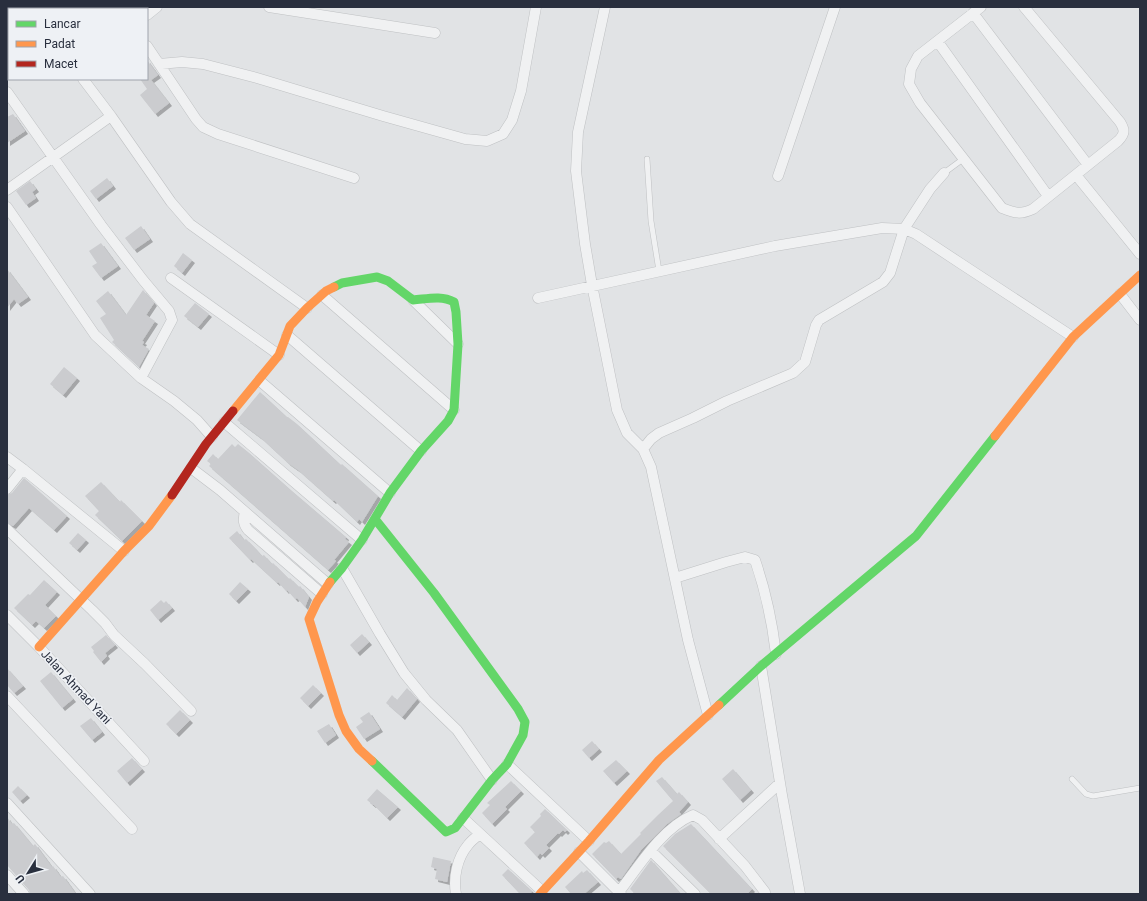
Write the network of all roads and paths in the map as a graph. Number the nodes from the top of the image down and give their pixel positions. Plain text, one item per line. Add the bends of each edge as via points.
1 (157, 7) edge
2 (269, 7) edge
3 (536, 7) edge
4 (605, 7) edge
5 (835, 7) edge
6 (1024, 7) edge
7 (977, 10) edge
8 (148, 15) edge
9 (435, 33) dead end
10 (938, 42) junction
11 (148, 48) edge
12 (159, 64) junction
13 (84, 80) edge
14 (7, 92) edge
15 (111, 116) junction
16 (53, 156) junction
17 (647, 159) dead end
18 (963, 159) junction
19 (1088, 165) junction
20 (944, 173) joint
21 (1076, 175) junction
22 (778, 176) dead end
23 (354, 178) dead end
24 (7, 190) edge
25 (1048, 196) junction
26 (7, 207) edge
27 (904, 229) junction
28 (1140, 254) edge
29 (659, 271) junction
30 (1140, 275) edge
31 (172, 278) dead end
32 (592, 285) junction
33 (1120, 294) junction
34 (322, 295) junction
35 (538, 298) dead end
36 (413, 300) junction
37 (307, 308) junction
38 (1140, 320) edge
39 (287, 335) junction
40 (1073, 337) junction
41 (458, 344) junction
42 (279, 355) junction
43 (141, 378) junction
44 (260, 381) junction
45 (454, 410) junction
46 (224, 422) junction
47 (212, 437) junction
48 (643, 449) junction
49 (421, 451) junction
50 (7, 457) edge
51 (190, 468) junction
52 (23, 469) junction
53 (7, 489) edge
54 (390, 493) junction
55 (245, 512) junction
56 (376, 519) junction
57 (7, 529) edge
58 (362, 540) junction
59 (124, 551) junction
60 (342, 568) junction
61 (675, 578) junction
62 (328, 584) junction
63 (322, 594) junction
64 (81, 601) junction
65 (7, 615) edge
66 (38, 647) junction
67 (776, 654) junction
68 (761, 666) junction
69 (7, 696) edge
70 (191, 711) dead end
71 (708, 715) junction
72 (144, 761) dead end
73 (507, 764) junction
74 (1072, 779) dead end
75 (492, 780) junction
76 (780, 783) junction
77 (1140, 788) edge
78 (7, 802) edge
79 (463, 818) junction
80 (132, 829) dead end
81 (480, 834) junction
82 (719, 839) junction
83 (589, 841) junction
84 (651, 851) junction
85 (579, 852) junction
86 (7, 875) edge
87 (618, 891) edge
88 (541, 893) edge
89 (24, 894) edge
90 (90, 894) edge
91 (456, 894) edge
92 (606, 894) edge
93 (695, 894) edge
94 (765, 894) edge
95 (800, 894) edge

1 - 8 street
2 - 9 street
3 - 12 street via 521,91 512,120 503,134 487,141 465,139 203,64
4 - 32 street via 578,132 576,171
5 - 22 street
6 - 19 street via 1123,127 1122,136
7 - 10 street
7 - 19 street
10 - 18 street via 918,56 911,69 909,84 920,103
10 - 25 street
11 - 12 street
12 - 23 street via 203,127
13 - 15 street
14 - 16 street
15 - 16 street
15 - 37 street via 171,202 190,224
16 - 24 street
16 - 43 street via 101,225 169,310 172,320
17 - 29 lane via 651,221
18 - 20 lane
18 - 25 street via 1002,208 1023,214
19 - 21 street
20 - 27 street via 930,188
21 - 25 street
21 - 28 street
26 - 43 street via 95,335
27 - 29 street via 882,228 775,246
27 - 40 street via 916,234
27 - 48 street via 887,278 819,320 805,362 793,373 659,433
29 - 32 street
30 - 33 street
31 - 42 street
32 - 35 street
32 - 48 street via 617,410 627,433
33 - 38 street
33 - 40 street
34 - 36 street via 342,283 377,277 388,281
34 - 37 street
34 - 45 street
36 - 41 street
36 - 41 street via 448,298 454,302
37 - 39 street via 290,326
39 - 42 street
39 - 49 street
40 - 67 street via 916,536
41 - 45 street
42 - 44 street
43 - 47 street via 197,420
44 - 46 street
44 - 54 street
45 - 49 street
46 - 47 street
46 - 58 street
47 - 51 street
48 - 61 street via 651,466
49 - 54 street
50 - 52 street
51 - 55 street
51 - 59 street via 149,526
52 - 53 street
52 - 59 street
54 - 56 street
55 - 62 street
55 - 63 street via 244,525 248,530
56 - 58 street
56 - 73 street via 434,592 525,722 524,735
57 - 64 street
58 - 60 street
59 - 64 street
60 - 62 street
60 - 75 street via 404,673 456,730
61 - 67 street via 726,562 745,558 755,560 771,613
61 - 71 street
62 - 63 street
63 - 79 street via 309,619 346,731 359,749 446,832 455,828
64 - 66 street
64 - 70 street
65 - 66 street, Jalan Ahmad Yani
66 - 72 street, Jalan Ahmad Yani
67 - 68 street
68 - 71 street
68 - 76 street
69 - 80 street
71 - 83 street via 659,760
73 - 75 street
73 - 83 street
74 - 77 lane via 1086,794 1093,796
75 - 79 street
76 - 82 street
76 - 95 street
78 - 90 street
79 - 81 street
81 - 88 street
81 - 91 street via 461,854 456,873
82 - 84 street via 702,820 693,815 666,834
82 - 94 street via 745,866
83 - 85 street
84 - 87 street
84 - 93 street
85 - 87 street
85 - 88 street
86 - 89 street
87 - 92 street

